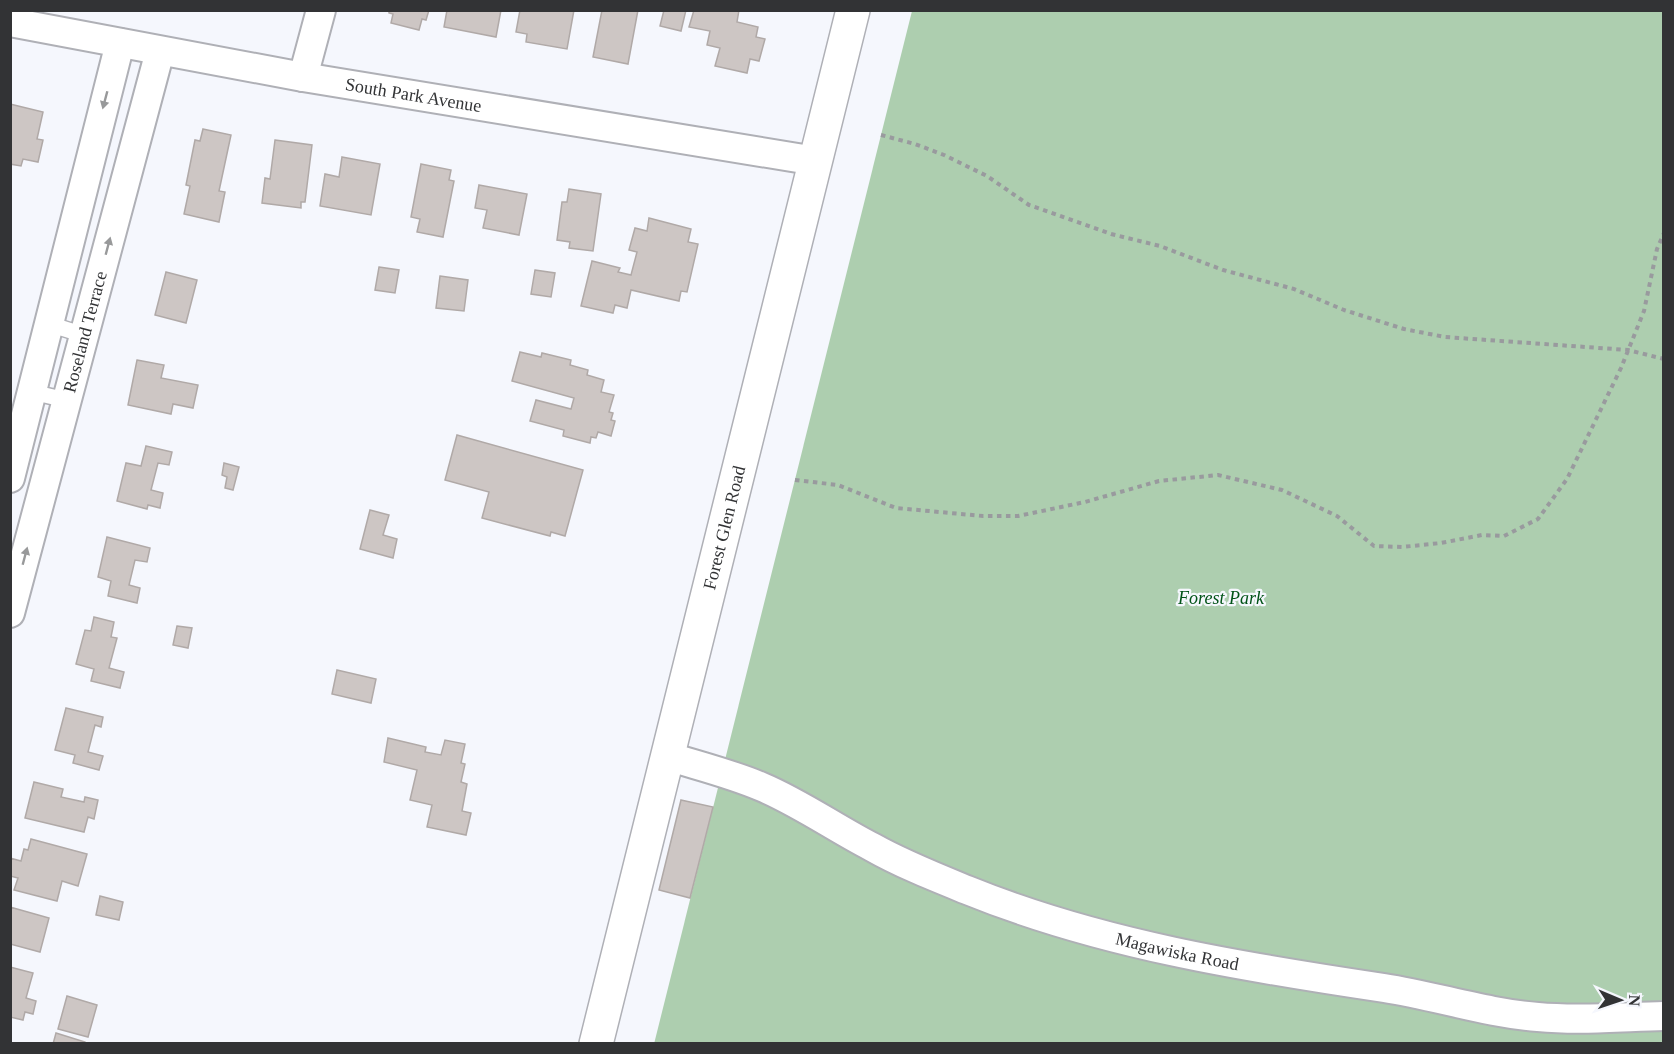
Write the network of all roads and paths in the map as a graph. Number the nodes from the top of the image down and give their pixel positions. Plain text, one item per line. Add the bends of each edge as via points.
1 (321, 10) edge
2 (853, 10) edge
3 (10, 22) edge
4 (120, 43) junction
5 (160, 51) junction
6 (303, 77) junction
7 (881, 135) dead end
8 (816, 161) junction
9 (1664, 233) edge
10 (48, 324) junction
11 (84, 335) junction
12 (1628, 350) junction
13 (1664, 359) edge
14 (32, 392) junction
15 (66, 400) junction
16 (10, 478) edge
17 (795, 480) dead end
18 (10, 613) edge
19 (667, 756) junction
20 (1664, 1016) edge
21 (596, 1044) edge

1 - 6 street
2 - 8 street, Forest Glen Road
3 - 4 street, South Park Avenue
4 - 5 street, South Park Avenue
4 -> 10 street
5 - 6 street, South Park Avenue
11 -> 5 street, Roseland Terrace
6 - 8 street, South Park Avenue
7 - 12 path via 944,155 987,176 1029,205 1223,270 1293,289 1404,329 1445,337
8 - 19 street, Forest Glen Road
9 - 12 path via 1644,311
10 - 11 lane
10 - 14 street
11 - 15 street, Roseland Terrace
12 - 13 path
12 - 17 path via 1567,479 1538,519 1504,536 1482,535 1402,547 1374,546 1337,516 1282,490 1218,475 1159,481 1018,516 896,508 837,485
14 - 15 lane
14 - 16 street
18 -> 15 street, Roseland Terrace
19 - 20 street, Magawiska Road via 762,786 920,870 1016,909 1085,930 1226,963 1490,1010 1582,1019
19 - 21 street, Forest Glen Road

